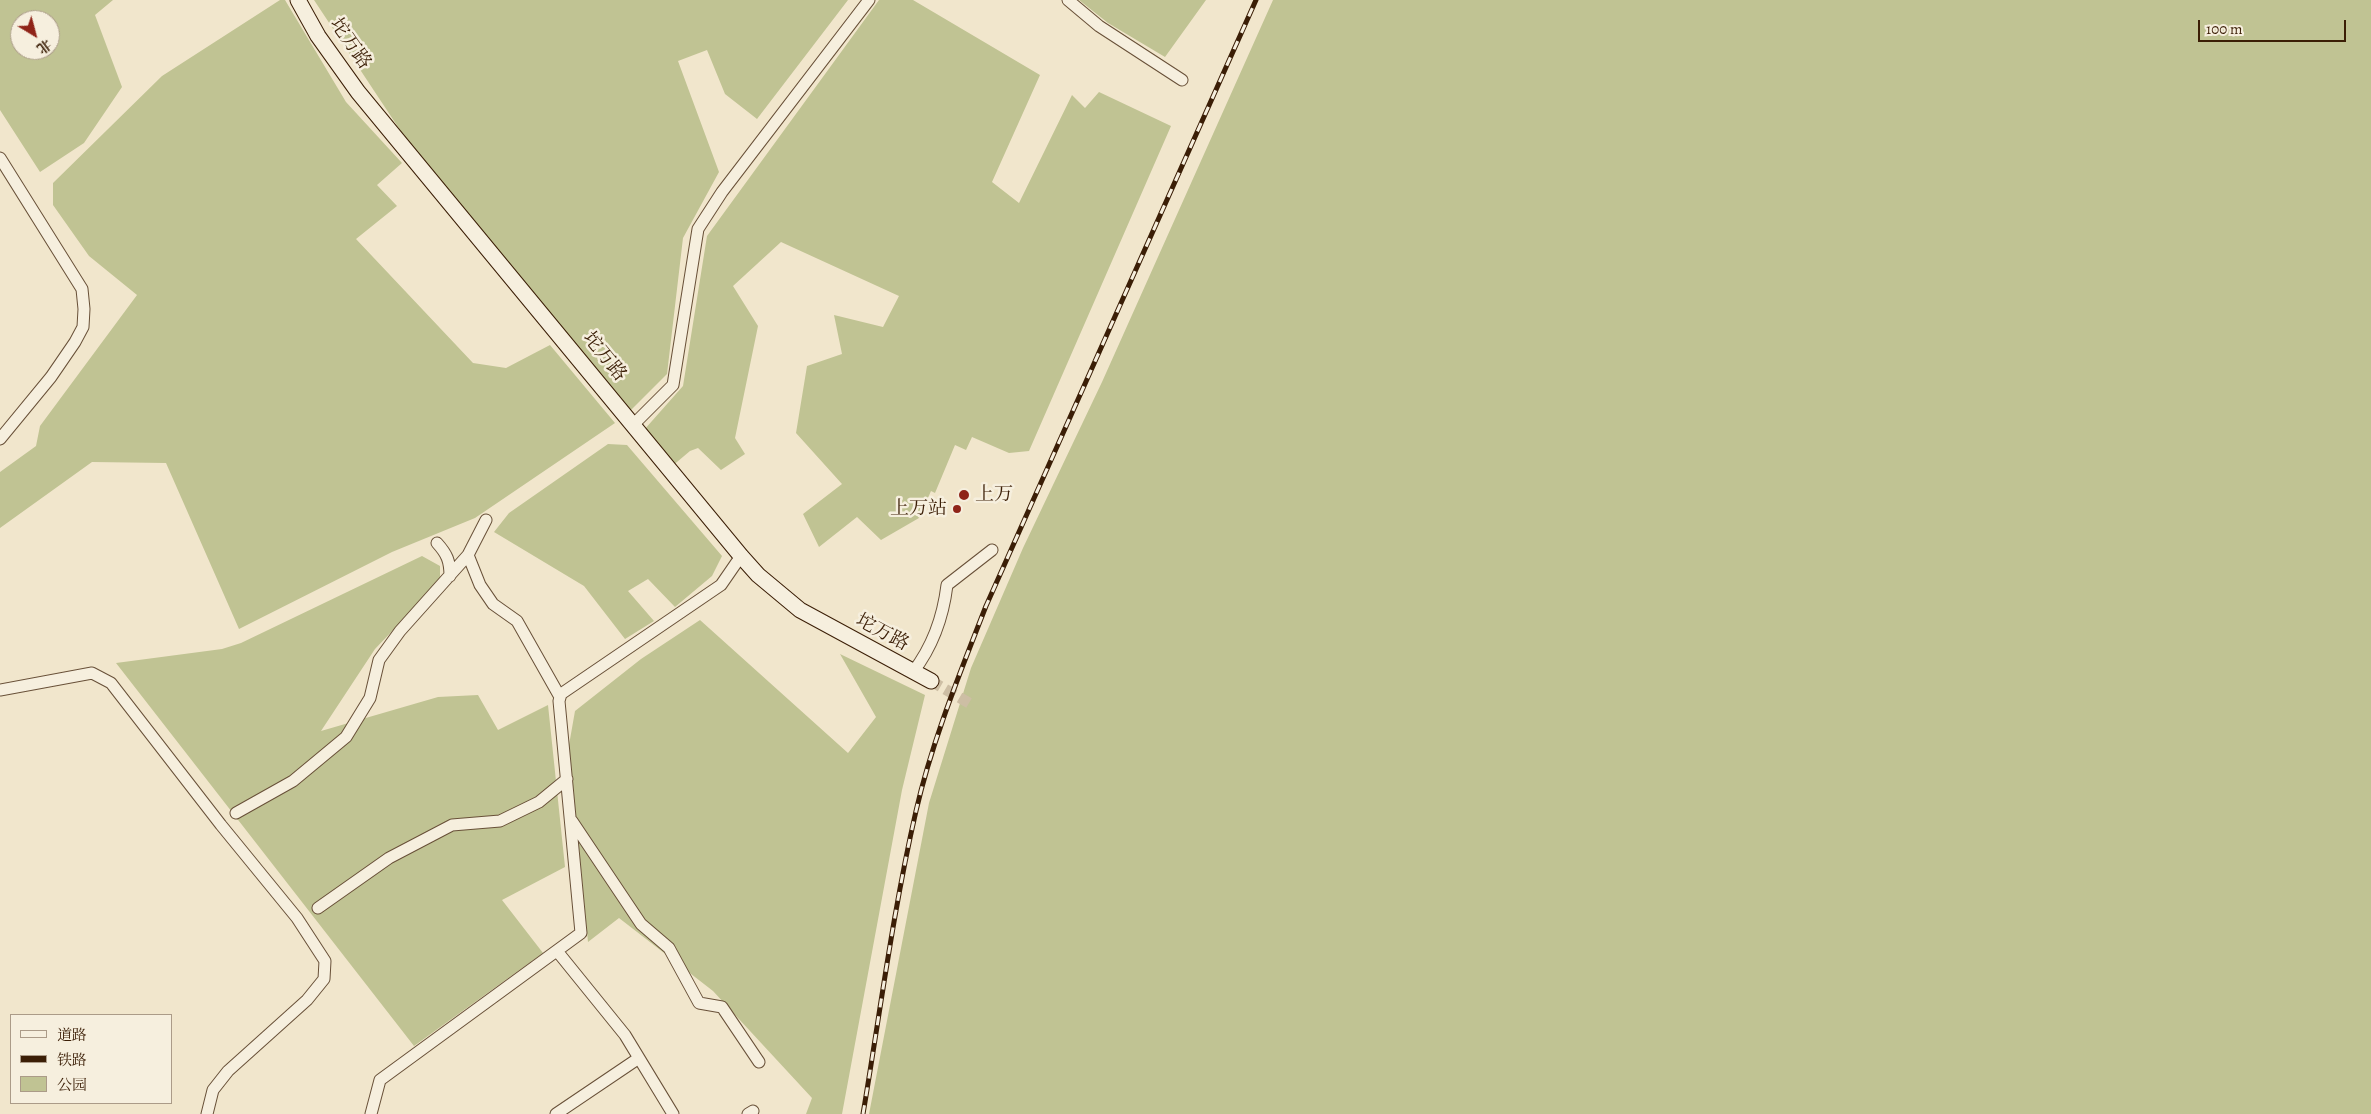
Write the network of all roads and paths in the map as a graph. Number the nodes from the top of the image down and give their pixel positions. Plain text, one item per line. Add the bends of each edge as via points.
1 (298, 0) edge
2 (869, 0) edge
3 (1068, 0) edge
4 (1182, 80) dead end
5 (0, 158) edge
6 (634, 424) junction
7 (0, 439) edge
8 (486, 520) dead end
9 (437, 543) dead end
10 (992, 550) dead end
11 (468, 555) junction
12 (741, 556) junction
13 (450, 576) junction
14 (913, 672) junction
15 (931, 681) tunnel mouth
16 (0, 690) edge
17 (560, 697) junction
18 (567, 779) junction
19 (236, 813) dead end
20 (571, 820) junction
21 (318, 908) dead end
22 (557, 951) junction
23 (639, 1058) junction
24 (759, 1062) dead end
25 (206, 1114) edge
26 (371, 1114) edge
27 (556, 1114) edge
28 (673, 1114) edge

1 - 6 main road, 坨万路 via 318,36 358,92
2 - 6 street via 722,192 698,229 673,385
3 - 4 street via 1099,26
5 - 7 street via 72,271 82,289 84,309 83,327 75,342
6 - 12 main road, 坨万路
8 - 11 street
9 - 13 street via 447,554
10 - 14 street via 946,585 944,610 935,634
11 - 13 street
11 - 17 street via 480,585 493,604 518,621
12 - 14 main road, 坨万路 via 758,575 800,610
12 - 17 street via 721,585
13 - 19 street via 400,631 380,660 370,698 346,737 293,781
14 - 15 main road, 坨万路
16 - 25 street via 92,673 111,682 221,825 298,918 325,961 324,979 307,1000 228,1071 214,1090
17 - 18 street
18 - 20 street
18 - 21 street via 539,802 500,821 452,825 389,858
20 - 22 street via 581,934
20 - 24 street via 641,924 669,948 699,1003 722,1007
22 - 23 street via 626,1035
22 - 26 street via 380,1080
23 - 27 street
23 - 28 street

